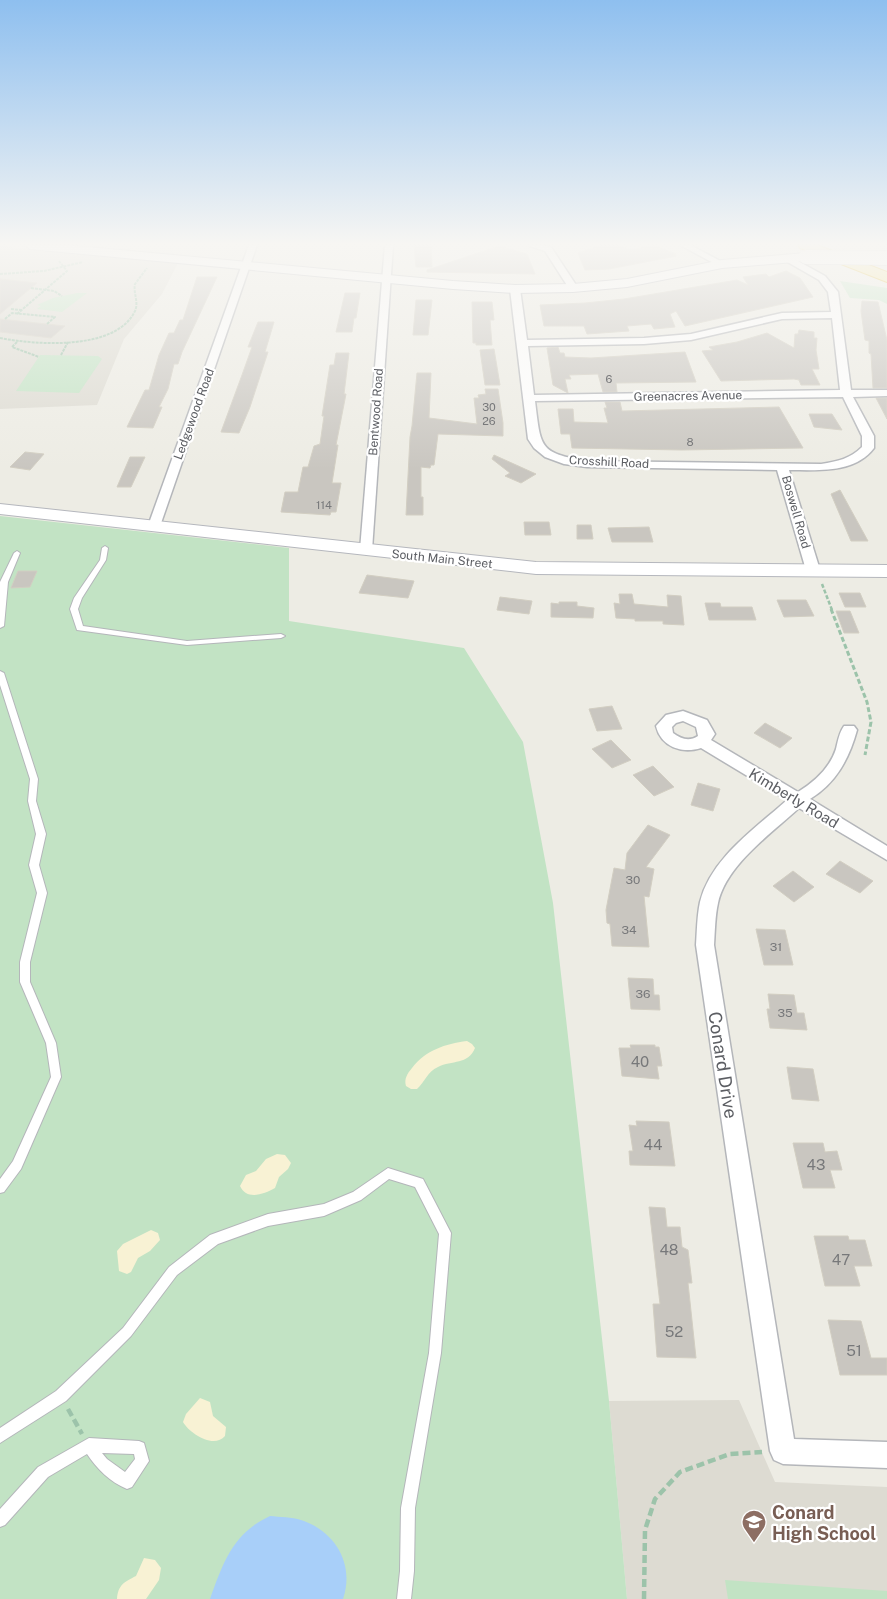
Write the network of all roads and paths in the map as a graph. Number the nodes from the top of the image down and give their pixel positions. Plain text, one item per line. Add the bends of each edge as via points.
1 (52, 320) edge
2 (128, 320) edge
3 (228, 320) edge
4 (383, 320) edge
5 (519, 320) edge
6 (769, 320) edge
7 (837, 320) edge
8 (47, 324) dead end
9 (0, 338) edge
10 (18, 342) junction
11 (68, 342) junction
12 (523, 342) junction
13 (39, 356) dead end
14 (62, 356) dead end
15 (846, 393) junction
16 (887, 393) edge
17 (530, 398) junction
18 (782, 467) junction
19 (0, 509) edge
20 (154, 526) junction
21 (105, 548) dead end
22 (366, 550) junction
23 (17, 553) dead end
24 (887, 571) edge
25 (816, 575) junction
26 (2, 582) edge
27 (0, 626) edge
28 (281, 636) dead end
29 (0, 673) edge
30 (849, 730) dead end
31 (702, 741) dead end
32 (864, 754) dead end
33 (797, 800) junction
34 (887, 854) edge
35 (0, 1188) edge
36 (61, 1396) junction
37 (0, 1436) edge
38 (89, 1445) joint
39 (783, 1451) junction
40 (887, 1455) edge
41 (0, 1520) edge
42 (404, 1599) edge
43 (644, 1599) edge

1 - 8 path
2 - 11 path via 104,334
3 - 20 street, Ledgewood Road
4 - 22 street, Bentwood Road
5 - 12 street, Crosshill Road
6 - 12 street via 692,337
7 - 15 street, Boswell Road
9 - 10 path
10 - 11 path
10 - 13 path via 12,347
11 - 14 path
12 - 17 street, Crosshill Road
15 - 16 street, Greenacres Avenue
15 - 17 street, Greenacres Avenue
15 - 18 street, Boswell Road via 868,436 868,448 864,454 842,464
17 - 18 street, Crosshill Road via 536,444 562,460 587,464
18 - 25 street, Boswell Road
19 - 20 street, South Main Street
20 - 22 street, South Main Street
21 - 28 lane via 103,560 74,609 80,628 187,643
22 - 25 street, South Main Street via 536,568
23 - 26 lane
24 - 25 street, South Main Street
25 - 32 path via 867,702 871,722
26 - 27 lane
29 - 35 lane via 34,779 32,801 41,834 34,865 42,893 25,962 25,982 51,1043 56,1076 17,1165
30 - 33 street, Conard Drive via 843,751 832,771 816,788
31 - 33 street, Kimberly Road
33 - 34 street, Kimberly Road
33 - 39 street, Conard Drive via 721,873 709,902 705,945
36 - 37 lane
36 - 38 path
36 - 42 lane via 127,1332 174,1271 214,1239 268,1220 324,1210 357,1196 388,1173 419,1183 445,1233 436,1353 408,1508
38 - 41 lane via 43,1472
39 - 40 street
39 - 43 path via 730,1454 680,1472 655,1500 645,1530

